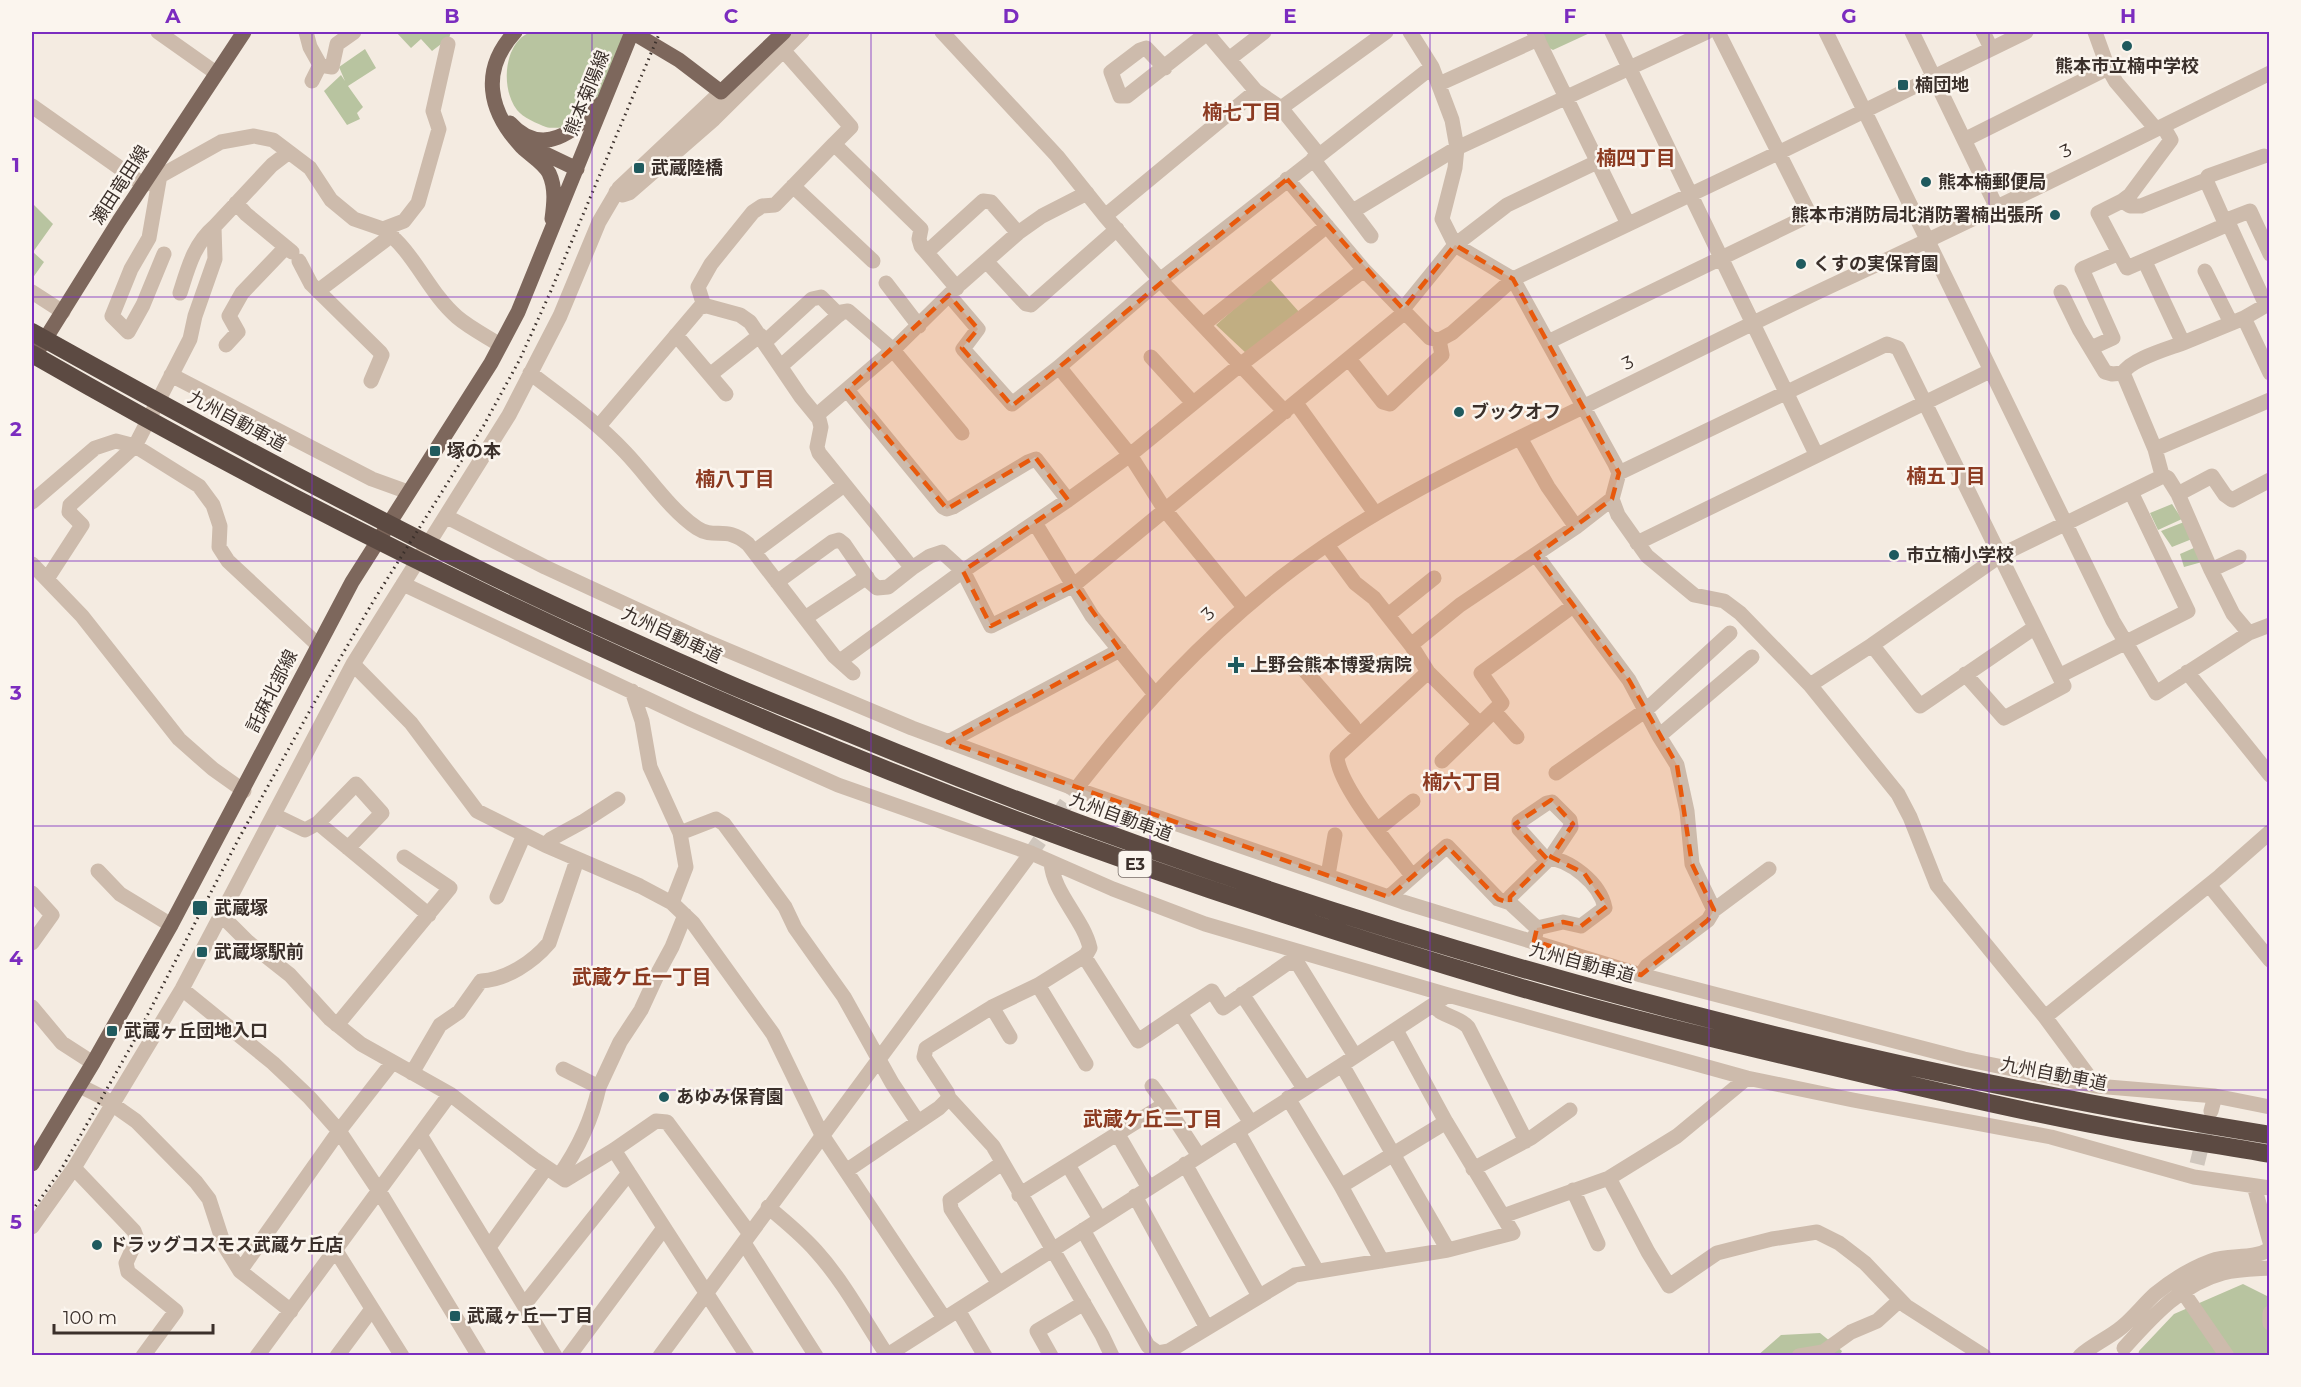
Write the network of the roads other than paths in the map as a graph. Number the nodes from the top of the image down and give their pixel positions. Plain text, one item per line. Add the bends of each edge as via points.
1 (158, 32) edge
2 (244, 32) edge
3 (306, 32) edge
4 (354, 32) edge
5 (515, 32) edge
6 (632, 32) edge
7 (784, 32) edge
8 (802, 32) edge
9 (942, 32) edge
10 (1207, 32) edge
11 (1264, 32) edge
12 (1386, 32) edge
13 (1410, 32) edge
14 (1612, 32) edge
15 (1707, 32) edge
16 (1718, 32) edge
17 (1826, 32) edge
18 (1912, 32) edge
19 (1983, 32) edge
20 (2026, 32) edge
21 (2095, 32) edge
22 (1536, 35) edge
23 (448, 45) dead end
24 (1991, 48) junction
25 (783, 50) junction
26 (1228, 59) junction
27 (320, 65) junction
28 (1432, 67) junction
29 (1165, 68) dead end
30 (1630, 68) junction
31 (2108, 68) junction
32 (216, 73) junction
33 (2270, 73) edge
34 (1934, 76) junction
35 (312, 81) dead end
36 (1439, 84) junction
37 (1256, 91) junction
38 (721, 92) junction
39 (607, 96) junction
40 (1566, 98) junction
41 (495, 100) junction
42 (32, 106) edge
43 (1281, 108) junction
44 (1865, 110) junction
45 (2159, 127) junction
46 (508, 129) junction
47 (1964, 140) junction
48 (834, 144) junction
49 (1457, 147) junction
50 (289, 152) junction
51 (1779, 153) junction
52 (2264, 156) dead end
53 (1316, 157) junction
54 (1597, 162) junction
55 (577, 169) junction
56 (160, 176) junction
57 (1287, 179) junction
58 (2205, 180) junction
59 (144, 185) junction
60 (793, 186) junction
61 (617, 190) junction
62 (1087, 193) junction
63 (1690, 194) junction
64 (2122, 201) junction
65 (236, 202) junction
66 (1996, 206) junction
67 (1353, 211) junction
68 (1105, 216) junction
69 (2225, 220) junction
70 (1628, 224) junction
71 (1327, 226) junction
72 (214, 227) junction
73 (1117, 229) junction
74 (387, 232) junction
75 (1018, 233) junction
76 (1371, 236) dead end
77 (550, 237) junction
78 (1929, 241) junction
79 (1455, 245) junction
80 (927, 252) junction
81 (292, 253) junction
82 (2119, 253) junction
83 (164, 254) dead end
84 (2270, 254) edge
85 (1721, 258) junction
86 (873, 261) dead end
87 (986, 261) junction
88 (2145, 262) junction
89 (1364, 270) junction
90 (2205, 271) dead end
91 (1513, 279) junction
92 (1160, 280) junction
93 (886, 283) dead end
94 (318, 291) junction
95 (953, 291) junction
96 (32, 292) edge
97 (2061, 292) dead end
98 (180, 293) dead end
99 (2268, 304) edge
100 (704, 306) junction
101 (1404, 310) junction
102 (63, 312) junction
103 (839, 315) junction
104 (2238, 320) junction
105 (1753, 323) junction
106 (1203, 325) junction
107 (919, 326) junction
108 (32, 332) edge
109 (676, 335) junction
110 (762, 339) junction
111 (1439, 340) junction
112 (1548, 342) junction
113 (2183, 343) junction
114 (226, 345) dead end
115 (500, 345) junction
116 (2091, 348) junction
117 (893, 351) junction
118 (32, 354) edge
119 (1151, 357) dead end
120 (1349, 359) junction
121 (32, 361) edge
122 (1240, 365) junction
123 (781, 366) junction
124 (1059, 367) junction
125 (1990, 371) junction
126 (530, 373) junction
127 (2123, 373) junction
128 (2270, 373) edge
129 (711, 374) junction
130 (169, 379) junction
131 (371, 381) dead end
132 (847, 390) junction
133 (1786, 393) junction
134 (726, 394) dead end
135 (2270, 400) edge
136 (1193, 403) junction
137 (1926, 403) junction
138 (1584, 406) junction
139 (1291, 407) junction
140 (817, 415) junction
141 (599, 426) junction
142 (962, 433) dead end
143 (1520, 438) junction
144 (136, 443) junction
145 (2155, 449) junction
146 (1816, 454) junction
147 (1130, 455) junction
148 (1619, 473) junction
149 (2162, 475) junction
150 (2270, 480) edge
151 (844, 485) junction
152 (408, 492) junction
153 (2130, 492) junction
154 (2178, 494) junction
155 (1612, 499) junction
156 (1068, 500) junction
157 (32, 502) edge
158 (1165, 510) junction
159 (1375, 513) junction
160 (443, 523) junction
161 (1035, 523) junction
162 (2065, 524) junction
163 (1576, 527) junction
164 (1637, 543) junction
165 (1327, 545) junction
166 (754, 551) junction
167 (1536, 555) junction
168 (2001, 555) junction
169 (2239, 557) dead end
170 (32, 564) edge
171 (912, 568) junction
172 (2211, 570) junction
173 (963, 571) junction
174 (867, 577) junction
175 (1434, 578) dead end
176 (47, 579) junction
177 (405, 581) junction
178 (777, 582) junction
179 (1074, 585) junction
180 (1573, 606) junction
181 (1244, 607) junction
182 (1388, 615) junction
183 (805, 618) junction
184 (2270, 625) edge
185 (2034, 628) junction
186 (1730, 633) dead end
187 (2249, 633) junction
188 (2125, 644) junction
189 (318, 645) junction
190 (1412, 645) junction
191 (1872, 645) junction
192 (1120, 650) junction
193 (1752, 657) dead end
194 (840, 661) junction
195 (353, 664) junction
196 (1306, 672) dead end
197 (1428, 672) junction
198 (2187, 672) junction
199 (853, 673) dead end
200 (1965, 674) junction
201 (2059, 676) junction
202 (1810, 685) junction
203 (632, 691) junction
204 (1154, 693) junction
205 (1646, 710) junction
206 (1494, 711) junction
207 (1480, 724) junction
208 (1353, 726) dead end
209 (1659, 736) junction
210 (1517, 737) dead end
211 (948, 742) junction
212 (1442, 761) dead end
213 (1556, 773) dead end
214 (2270, 774) edge
215 (1076, 789) junction
216 (243, 790) junction
217 (618, 799) dead end
218 (1413, 801) dead end
219 (274, 815) junction
220 (318, 823) junction
221 (1378, 829) junction
222 (2270, 832) edge
223 (680, 833) junction
224 (524, 835) junction
225 (1335, 835) dead end
226 (545, 845) junction
227 (348, 848) junction
228 (1031, 853) junction
229 (404, 857) dead end
230 (575, 859) junction
231 (1051, 862) junction
232 (1769, 869) dead end
233 (98, 871) dead end
234 (1328, 875) junction
235 (1412, 876) junction
236 (2209, 885) junction
237 (32, 893) edge
238 (497, 897) dead end
239 (1389, 897) junction
240 (672, 903) junction
241 (1510, 903) junction
242 (1714, 910) junction
243 (221, 915) junction
244 (429, 915) junction
245 (685, 915) junction
246 (171, 925) junction
247 (1536, 934) junction
248 (32, 943) edge
249 (1084, 956) junction
250 (2270, 960) edge
251 (1641, 975) junction
252 (1038, 985) junction
253 (182, 989) junction
254 (1242, 994) junction
255 (1448, 995) junction
256 (1433, 1005) junction
257 (992, 1007) junction
258 (32, 1008) edge
259 (1180, 1013) junction
260 (2045, 1017) junction
261 (337, 1025) junction
262 (1396, 1030) junction
263 (1010, 1037) dead end
264 (879, 1058) junction
265 (1348, 1061) junction
266 (93, 1063) junction
267 (392, 1063) junction
268 (1086, 1064) dead end
269 (563, 1069) dead end
270 (412, 1073) junction
271 (1748, 1078) junction
272 (80, 1086) junction
273 (1152, 1086) dead end
274 (2096, 1086) junction
275 (599, 1087) junction
276 (1304, 1088) junction
277 (450, 1094) junction
278 (948, 1098) junction
279 (1288, 1098) junction
280 (1165, 1104) junction
281 (114, 1105) junction
282 (2270, 1107) edge
283 (1570, 1110) dead end
284 (918, 1122) junction
285 (1446, 1122) junction
286 (1245, 1128) junction
287 (339, 1131) junction
288 (1118, 1134) junction
289 (420, 1135) junction
290 (822, 1135) junction
291 (2270, 1135) edge
292 (1526, 1141) junction
293 (614, 1150) junction
294 (1393, 1153) junction
295 (2270, 1154) edge
296 (1199, 1156) junction
297 (32, 1164) edge
298 (1002, 1164) junction
299 (1185, 1164) junction
300 (1068, 1165) junction
301 (74, 1168) junction
302 (1473, 1169) junction
303 (846, 1171) junction
304 (552, 1172) junction
305 (629, 1173) junction
306 (1609, 1178) junction
307 (1341, 1186) junction
308 (2262, 1187) edge
309 (1149, 1188) junction
310 (1573, 1190) junction
311 (379, 1191) junction
312 (1019, 1195) junction
313 (1136, 1196) junction
314 (768, 1207) junction
315 (1503, 1216) junction
316 (1100, 1219) junction
317 (32, 1227) edge
318 (664, 1228) junction
319 (1083, 1230) junction
320 (747, 1238) junction
321 (2270, 1242) edge
322 (1598, 1244) dead end
323 (489, 1247) junction
324 (1052, 1249) junction
325 (2270, 1249) edge
326 (1448, 1250) junction
327 (336, 1251) junction
328 (1382, 1261) junction
329 (2270, 1268) edge
330 (240, 1271) junction
331 (1317, 1271) junction
332 (999, 1284) junction
333 (2183, 1292) junction
334 (705, 1294) junction
335 (1259, 1296) junction
336 (1900, 1300) junction
337 (1084, 1303) junction
338 (525, 1305) junction
339 (372, 1309) junction
340 (291, 1311) junction
341 (958, 1311) junction
342 (2270, 1313) edge
343 (944, 1318) junction
344 (2270, 1323) edge
345 (1207, 1328) junction
346 (893, 1354) edge
347 (143, 1356) edge
348 (257, 1356) edge
349 (337, 1356) edge
350 (402, 1356) edge
351 (479, 1356) edge
352 (555, 1356) edge
353 (569, 1356) edge
354 (660, 1356) edge
355 (747, 1356) edge
356 (816, 1356) edge
357 (985, 1356) edge
358 (1051, 1356) edge
359 (1112, 1356) edge
360 (1800, 1356) edge
361 (1984, 1356) edge
362 (2080, 1356) edge
363 (2138, 1356) edge
364 (2227, 1356) edge

1 - 32 street
2 - 32 main road, 瀬田竜田線
3 - 27 street
4 - 27 street via 337,44 332,67
5 - 41 main road, 託麻北部線 via 495,60
6 - 38 main road via 679,60
6 - 39 main road, 熊本菊陽線
7 - 38 main road
8 - 25 street
9 - 62 street
10 - 26 street
10 - 29 street
11 - 26 street
12 - 43 street
13 - 28 street
14 - 30 street
15 - 30 street
16 - 51 street
17 - 44 street
18 - 34 street
19 - 24 street
20 - 24 street
21 - 31 street
22 - 36 street
22 - 40 street
23 - 74 street via 433,111 439,129 418,203 404,221
24 - 34 street
25 - 48 street via 851,126
25 - 61 street via 714,119 629,193 623,195
26 - 37 street
27 - 35 street
28 - 36 street
28 - 53 street
30 - 40 street
30 - 63 street
31 - 45 street via 2116,82
31 - 47 street
32 - 59 main road, 瀬田竜田線
33 - 45 street, 3
34 - 44 street
34 - 47 street
36 - 49 street
37 - 43 street
37 - 68 street
38 - 61 street
39 - 41 main road via 569,133 548,139 528,136 516,129
39 - 55 main road, 熊本菊陽線
40 - 49 street
40 - 54 street
41 - 46 main road, 託麻北部線
42 - 59 street
43 - 53 street
44 - 51 street
44 - 78 street
45 - 64 street via 2170,140
45 - 66 street, 3
46 - 55 main road, 託麻北部線 via 535,150
46 - 77 main road, 託麻北部線 via 548,171 554,203
47 - 66 street
48 - 60 street
48 - 80 street via 921,229 920,243
49 - 67 street
49 - 79 street via 1442,219
50 - 56 street via 273,140 248,136 221,142
50 - 65 street
50 - 74 street via 310,168 331,200 354,219
51 - 63 street
51 - 85 street via 1810,215
52 - 58 street
53 - 57 street
53 - 67 street
54 - 70 street
54 - 79 street via 1507,205
55 - 77 main road, 託麻北部線
56 - 59 street
56 - 83 street via 148,238 112,316 128,332
57 - 71 street
57 - 92 street
58 - 64 street via 2141,206
58 - 69 street
59 - 102 main road, 瀬田竜田線
60 - 86 street
60 - 100 street via 775,205 757,208 731,237 698,287
61 - 126 street
62 - 68 street
62 - 75 street
63 - 70 street
63 - 85 street
64 - 82 street via 2098,213
65 - 72 street
65 - 81 street
66 - 78 street, 3
67 - 76 street
68 - 73 street
69 - 84 street via 2250,211
69 - 88 street via 2226,225
69 - 99 street
70 - 91 street
71 - 89 street
71 - 106 street
72 - 98 street via 194,250
72 - 130 street via 215,259 190,339
73 - 87 street via 1031,305
73 - 92 street
74 - 94 street
74 - 115 street via 457,317
75 - 80 street via 991,202 983,201
75 - 87 street
77 - 115 main road, 託麻北部線
78 - 105 street, 3
78 - 125 street
79 - 91 street
79 - 101 street
80 - 95 street
81 - 94 street
81 - 114 street via 242,293 229,316 238,332
82 - 88 street via 2127,268
82 - 116 street via 2082,269 2113,338
85 - 105 street
85 - 112 street
87 - 95 street
88 - 113 street
89 - 101 street
89 - 122 street
90 - 104 street
91 - 111 street
91 - 112 street
92 - 106 street
92 - 124 street
93 - 107 street
94 - 131 street via 382,355
95 - 107 street
95 - 124 street via 978,329 964,351 1012,404
96 - 102 street
97 - 116 street
99 - 104 street
100 - 109 street
100 - 110 street via 740,315
101 - 111 street via 1430,338
101 - 120 street
102 - 121 main road, 瀬田竜田線
103 - 110 street via 817,297
103 - 117 street via 848,310
103 - 123 street
104 - 113 street
104 - 128 street
105 - 133 street
105 - 138 street, 3
106 - 122 street
107 - 117 street
108 - 291 highway, 九州自動車道 / E3 via 310,483 492,576 712,677 906,758 1173,859 1448,948 1726,1024 1951,1076
109 - 129 street
109 - 141 street
110 - 123 street
110 - 129 street
111 - 120 street via 1442,355 1390,404 1383,402
112 - 138 street
113 - 127 street via 2135,362
115 - 152 main road, 託麻北部線
116 - 127 street via 2105,372
117 - 132 street
117 - 142 street
118 - 295 highway, E3 via 205,450 482,591 692,688 1043,831 1308,922 1514,986 1713,1039 2018,1109
119 - 136 street
120 - 139 street
122 - 136 street
122 - 139 street
123 - 140 street
124 - 147 street
125 - 137 street
125 - 162 street
126 - 141 street
126 - 160 street
127 - 145 street
129 - 134 street
130 - 144 street
130 - 152 street via 372,479
132 - 140 street
132 - 156 street via 947,509 1036,459
133 - 137 street via 1887,344 1898,348
133 - 146 street
133 - 148 street
135 - 145 street
136 - 147 street
137 - 146 street
137 - 168 street
138 - 143 street, 3
138 - 148 street
139 - 158 street
139 - 159 street
140 - 151 street via 821,427 819,453
141 - 166 street via 698,529 736,535
143 - 159 street, 3
143 - 163 street
144 - 157 street via 116,441 95,448
144 - 176 street via 70,505 69,512 82,525
144 - 189 street via 199,486 213,505 220,526 219,548 228,561
145 - 149 street
146 - 164 street
147 - 156 street
147 - 158 street
148 - 155 street
149 - 153 street
149 - 154 street
150 - 154 street via 2232,500 2212,476
151 - 166 street
151 - 171 street
152 - 189 main road, 託麻北部線
153 - 162 street
153 - 188 street via 2188,611
154 - 172 street
155 - 163 street
155 - 164 street
156 - 161 street
158 - 179 street
158 - 181 street
159 - 165 street, 3
160 - 177 street
160 - 211 street via 703,640
161 - 173 street
161 - 179 street
162 - 168 street
162 - 188 street
163 - 167 street
164 - 202 street via 1694,595 1724,601 1740,613
165 - 181 street, 3
165 - 182 street via 1355,583
166 - 178 street
167 - 180 street
167 - 190 street via 1460,605
168 - 185 street
168 - 191 street
169 - 172 street
170 - 176 street
171 - 173 street via 942,552
171 - 174 street via 884,588 874,586
172 - 187 street via 2234,614
173 - 179 street via 991,626
173 - 194 street
174 - 178 street via 839,540
174 - 183 street
175 - 182 street
176 - 216 street via 82,616 178,739
177 - 195 street
177 - 203 street via 561,660
178 - 183 street
179 - 192 street via 1092,616
180 - 205 street via 1629,680
180 - 206 street via 1481,673 1502,703
181 - 204 street, 3
182 - 190 street
183 - 194 street
184 - 187 street
185 - 200 street
185 - 201 street
186 - 205 street
187 - 198 street
188 - 198 street via 2156,693
188 - 201 street
189 - 216 main road, 託麻北部線
190 - 197 street
191 - 200 street via 1920,706
191 - 202 street
192 - 204 street
192 - 211 street
193 - 209 street
194 - 199 street
195 - 219 street
195 - 224 street via 411,723 477,811
196 - 208 street
197 - 207 street
197 - 221 street via 1337,756 1349,789
198 - 214 street
200 - 201 street via 2004,718 2064,687
202 - 260 street via 1898,794 1937,885
203 - 223 street via 651,767
203 - 228 street via 838,785
204 - 215 street, 3
205 - 209 street
205 - 213 street
206 - 207 street
206 - 210 street
207 - 212 street
209 - 242 street via 1677,765 1692,864
211 - 215 street
215 - 234 street
216 - 246 main road, 託麻北部線
217 - 226 street
218 - 221 street
219 - 220 street via 305,830
219 - 243 street
220 - 227 street
220 - 227 street via 356,784 382,813
221 - 235 street
222 - 236 street
223 - 240 street via 686,867
223 - 264 street via 716,819 724,824 785,907
224 - 226 street
224 - 238 street
225 - 234 street
226 - 230 street
227 - 244 street
228 - 231 street
228 - 264 street
229 - 244 street via 450,888
230 - 240 street
230 - 270 street via 549,943 528,962 495,980 481,981 459,1012 440,1025
231 - 249 street via 1051,870 1087,936 1090,948
231 - 255 street via 1205,924
232 - 242 street
233 - 246 street via 120,894
234 - 239 street
235 - 239 street
235 - 241 street via 1447,846 1498,900
236 - 250 street
236 - 260 street
237 - 248 street via 52,915
239 - 247 street
240 - 245 street
241 - 247 street
241 - 247 street via 1510,897 1551,857 1584,873 1605,908 1581,926 1563,922
242 - 251 street via 1708,920 1647,966
243 - 253 street
243 - 261 street via 290,975
244 - 261 street
245 - 275 street via 641,1010 620,1042
245 - 290 street via 773,1034
246 - 266 main road, 託麻北部線
247 - 251 street
249 - 252 street
249 - 259 street via 1138,1041
251 - 274 street via 1964,1059
252 - 257 street
252 - 268 street
253 - 281 street
253 - 287 street via 273,1063
254 - 259 street via 1223,1008 1212,991
254 - 265 street via 1289,962 1298,964
254 - 276 street
255 - 256 street
255 - 271 street
256 - 262 street
256 - 292 street via 1468,1027
257 - 263 street
257 - 278 street via 926,1048 924,1057
258 - 266 street via 62,1043
259 - 286 street
260 - 274 street
261 - 267 street
262 - 265 street
262 - 285 street
264 - 284 street
264 - 290 street
265 - 276 street
265 - 294 street
266 - 272 main road, 託麻北部線
267 - 270 street
267 - 287 street
269 - 275 street
270 - 277 street
271 - 306 street via 1677,1136
271 - 308 street via 2051,1137
272 - 281 street
272 - 297 main road, 託麻北部線
273 - 280 street
274 - 282 street
275 - 304 street via 594,1110 574,1155
276 - 279 street
277 - 289 street
277 - 304 street
278 - 284 street
278 - 298 street via 993,1146
279 - 286 street
279 - 307 street
280 - 288 street
280 - 296 street
281 - 301 street
281 - 330 street via 136,1121 196,1182 208,1198 224,1245
283 - 292 street
284 - 303 street
285 - 294 street
285 - 302 street
286 - 296 street
286 - 331 street
287 - 311 street
287 - 330 street
288 - 300 street
288 - 309 street
289 - 311 street
289 - 323 street
290 - 303 street
290 - 314 street
292 - 302 street
293 - 304 street via 565,1180
293 - 305 street
293 - 320 street via 656,1121 667,1122
294 - 307 street
294 - 326 street
296 - 299 street
298 - 312 street
298 - 332 street via 950,1200 951,1209
299 - 309 street
299 - 335 street
300 - 312 street
300 - 316 street
301 - 317 street
301 - 347 street via 134,1231 137,1239 126,1263 128,1272 176,1311
302 - 315 street
303 - 343 street
304 - 323 street
305 - 318 street
305 - 338 street
306 - 310 street
306 - 336 street via 1669,1286 1717,1253 1817,1232 1865,1263
307 - 328 street
308 - 321 street
309 - 313 street
310 - 315 street
310 - 322 street
311 - 327 street
311 - 351 street
312 - 324 street
313 - 316 street
313 - 345 street
314 - 320 street
314 - 346 street via 818,1253
315 - 326 street via 1513,1233
316 - 319 street
318 - 334 street
318 - 353 street
319 - 324 street
319 - 345 street via 1152,1350 1169,1351
320 - 334 street
320 - 356 street
323 - 338 street
324 - 332 street
324 - 337 street
325 - 362 street via 2211,1261 2173,1281 2122,1326
326 - 328 street
327 - 339 street
327 - 340 street
328 - 331 street
329 - 333 street via 2226,1272
330 - 340 street
331 - 335 street via 1295,1275
332 - 341 street
333 - 363 street via 2126,1345
333 - 364 street
334 - 354 street
334 - 355 street
335 - 345 street
336 - 360 street via 1877,1321 1851,1332 1823,1352
336 - 361 street
337 - 358 street via 1037,1331
337 - 359 street
338 - 352 street
339 - 349 street
339 - 350 street
340 - 348 street
341 - 343 street
341 - 357 street
342 - 344 street
343 - 346 street

